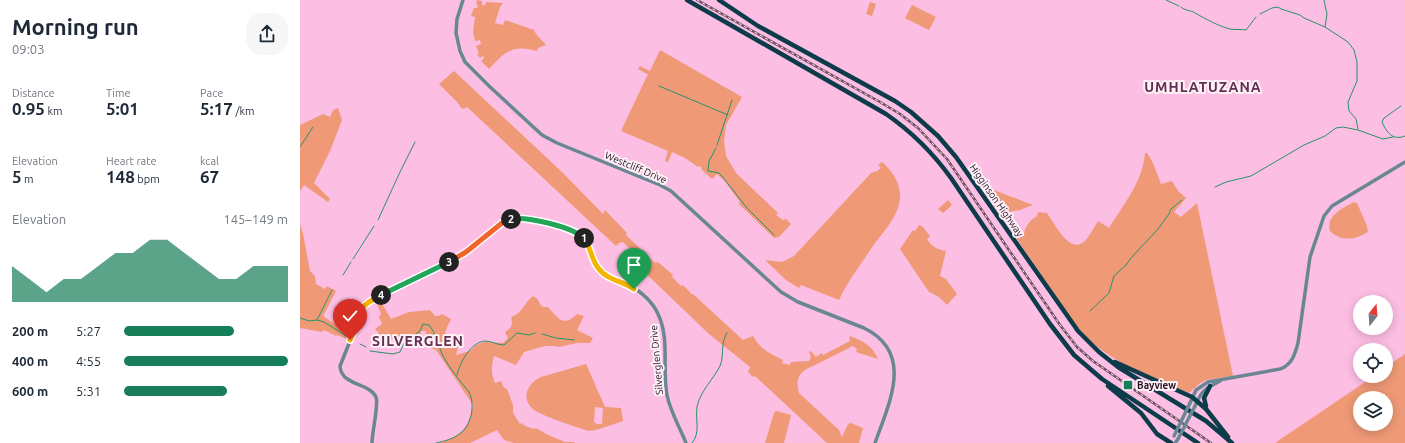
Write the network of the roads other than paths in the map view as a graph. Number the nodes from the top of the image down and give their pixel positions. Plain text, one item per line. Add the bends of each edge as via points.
1 (463, 0) edge
2 (687, 0) edge
3 (719, 0) edge
4 (1405, 162) edge
5 (1112, 361) junction
6 (1102, 378) junction
7 (1215, 382) junction
8 (1210, 386) junction
9 (1192, 397) junction
10 (1197, 400) junction
11 (1206, 408) junction
12 (1176, 438) junction
13 (1231, 442) edge
14 (372, 443) edge
15 (686, 443) edge
16 (875, 443) edge
17 (1171, 443) edge
18 (1176, 443) edge
19 (1198, 443) edge

1 - 16 street, Westcliff Drive via 456,33 465,62 542,135 557,144 671,191 781,292 798,302 870,331 882,340 890,352 895,368 895,382
2 - 6 highway via 877,109 913,135 951,178 1061,340 1074,355
3 - 5 highway, Higginson Highway via 758,26 895,101 938,136 972,179 1078,331
4 - 7 street via 1332,206 1325,214 1308,263 1298,343 1292,359 1285,367
5 - 9 highway
5 - 13 highway, Higginson Highway via 1206,420
6 - 17 highway via 1141,413 1157,434
6 - 19 highway
7 - 8 street
7 - 9 street via 1201,386
8 - 10 street
8 - 11 highway via 1204,398
9 - 10 highway
9 - 12 street, bridge
10 - 11 highway
10 - 12 street, bridge
11 - 13 highway
12 - 17 street
12 - 18 street
14 - 15 street, Silverglen Drive via 376,396 340,372 340,366 364,306 461,255 502,223 517,218 560,226 580,234 601,272 629,285 655,307 663,330 667,397

